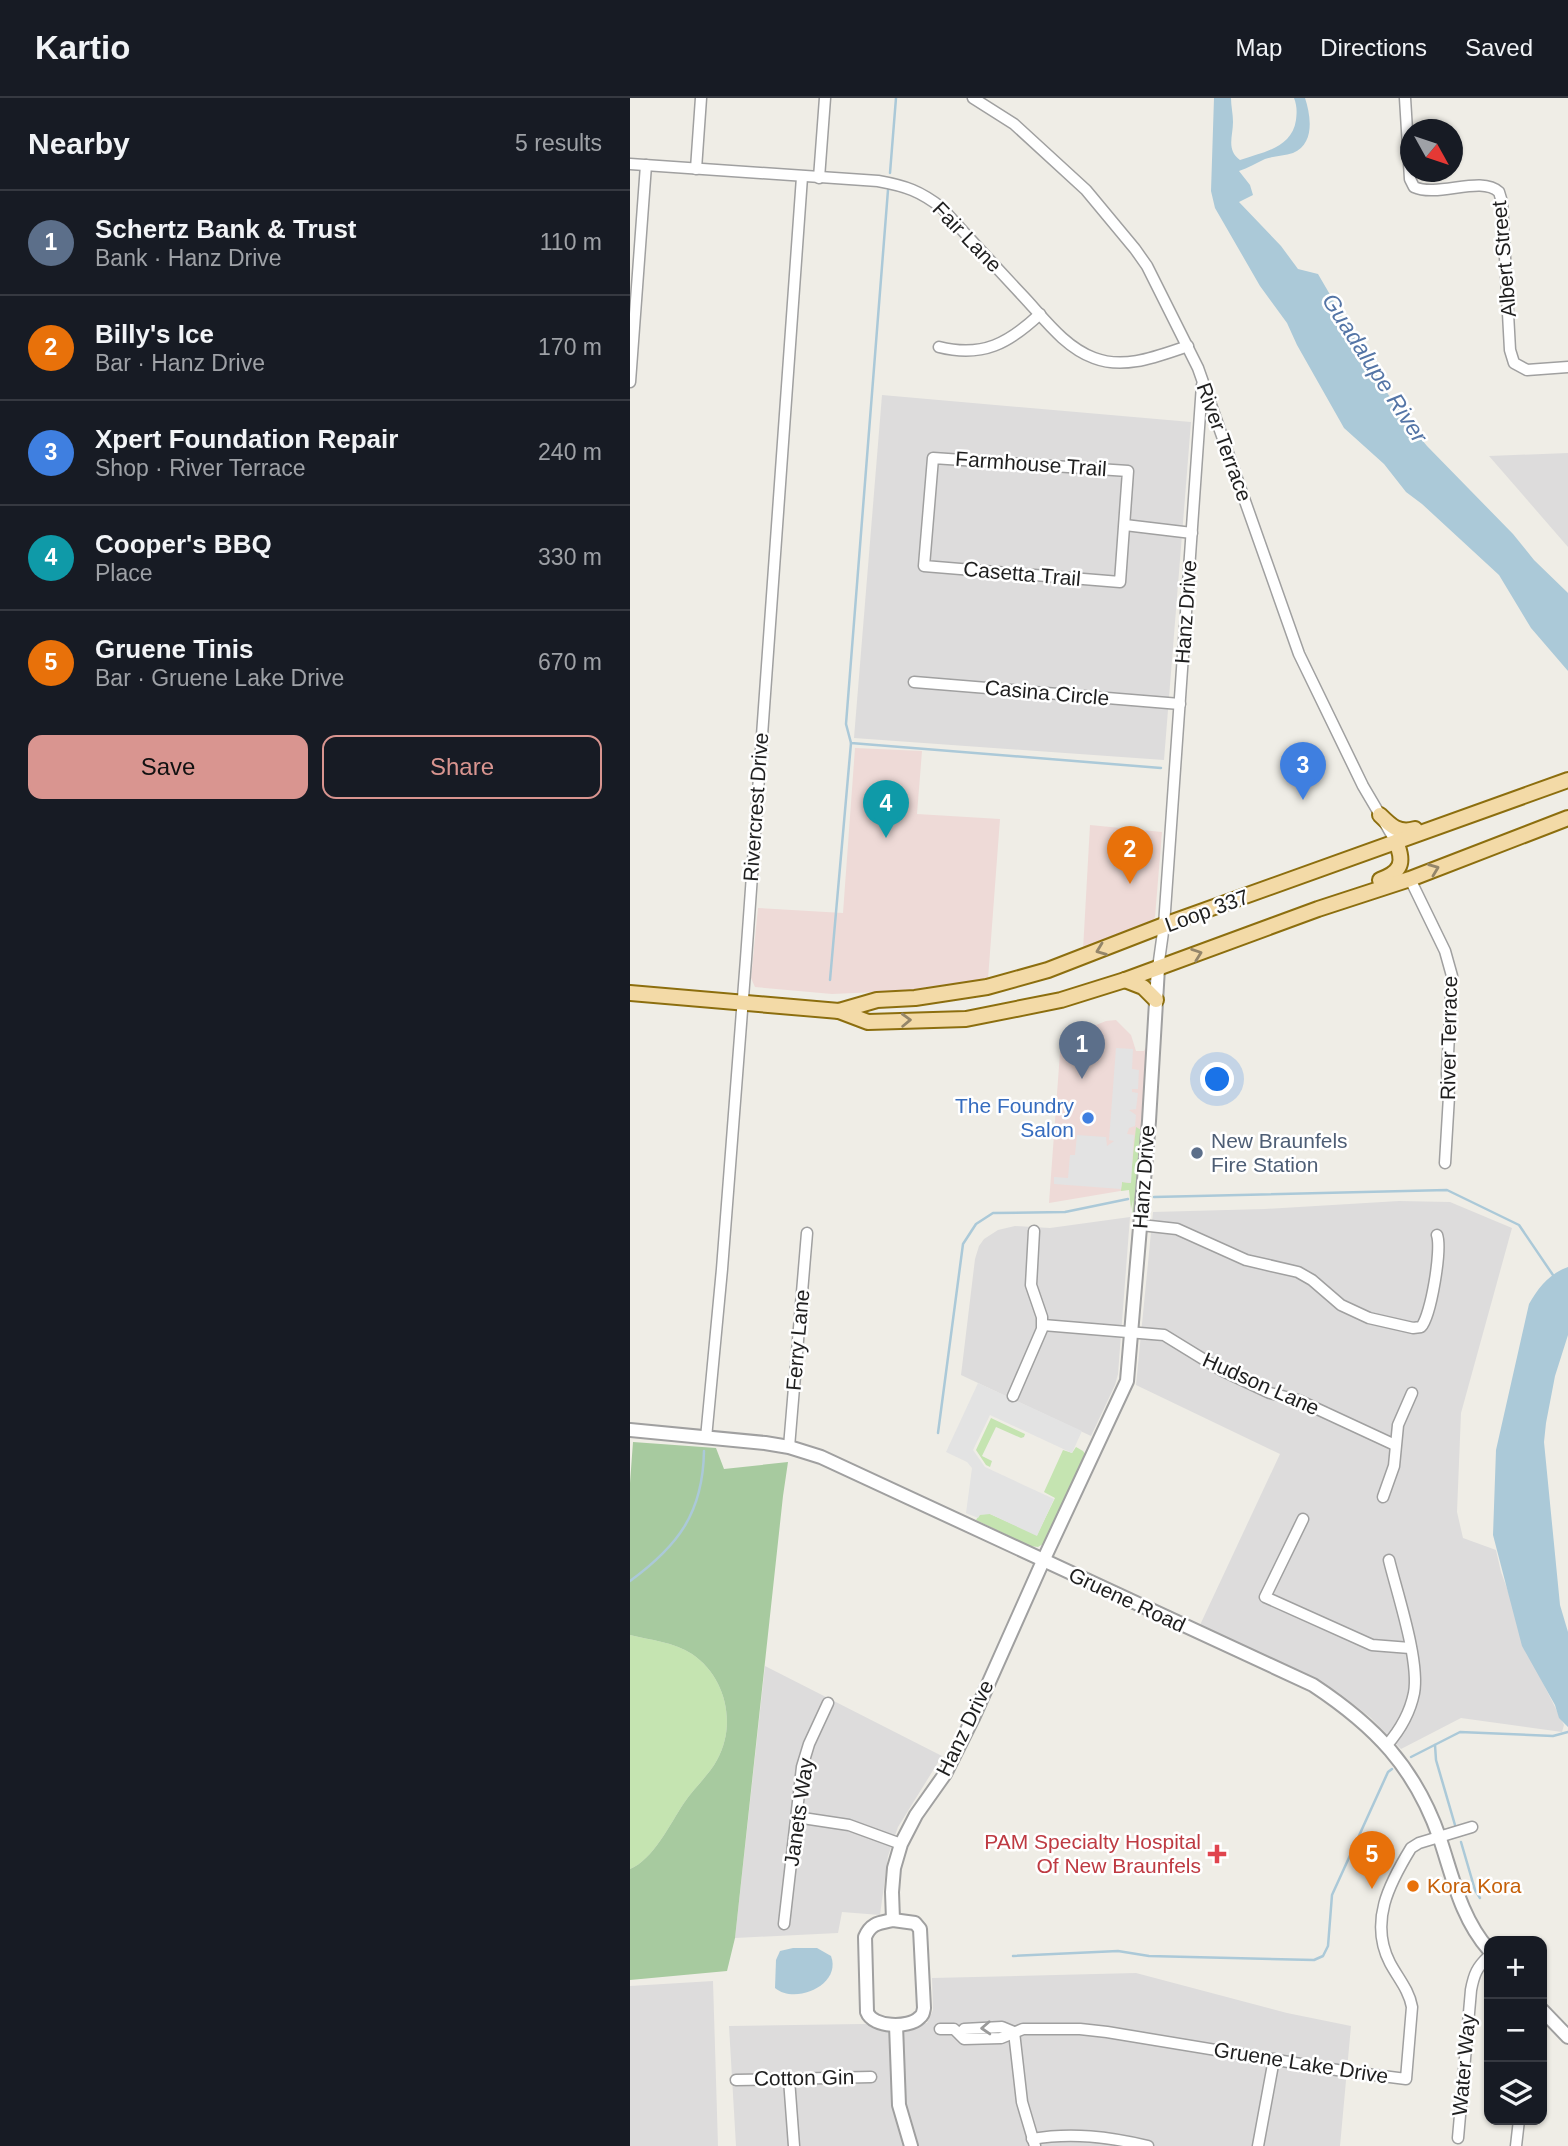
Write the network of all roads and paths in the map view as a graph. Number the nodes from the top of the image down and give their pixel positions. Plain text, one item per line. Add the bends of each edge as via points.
1 (701, 98) edge
2 (825, 98) edge
3 (973, 98) edge
4 (1405, 98) edge
5 (630, 164) edge
6 (646, 166) junction
7 (696, 169) junction
8 (802, 177) junction
9 (819, 178) junction
10 (1040, 314) junction
11 (1188, 346) junction
12 (939, 347) dead end
13 (1568, 367) edge
14 (1203, 381) junction
15 (630, 382) edge
16 (1125, 525) junction
17 (1192, 533) junction
18 (924, 566) joint
19 (914, 682) dead end
20 (1180, 704) junction
21 (1565, 781) edge
22 (1489, 808) junction
23 (1380, 815) junction
24 (1568, 818) edge
25 (1396, 842) junction
26 (1374, 850) junction
27 (1410, 879) junction
28 (1307, 914) junction
29 (1164, 925) junction
30 (1158, 968) junction
31 (1125, 980) junction
32 (630, 993) edge
33 (1156, 999) junction
34 (741, 1003) junction
35 (839, 1011) junction
36 (1445, 1163) dead end
37 (1141, 1225) junction
38 (1034, 1231) dead end
39 (807, 1233) dead end
40 (1437, 1235) dead end
41 (1043, 1325) junction
42 (1132, 1332) junction
43 (1412, 1393) dead end
44 (1013, 1396) dead end
45 (630, 1430) edge
46 (706, 1438) junction
47 (1395, 1445) junction
48 (789, 1447) junction
49 (1383, 1497) dead end
50 (1303, 1519) dead end
51 (1389, 1560) dead end
52 (1043, 1561) junction
53 (1410, 1648) junction
54 (828, 1703) dead end
55 (1387, 1745) junction
56 (796, 1817) junction
57 (1472, 1827) dead end
58 (1439, 1836) junction
59 (901, 1844) junction
60 (893, 1920) junction
61 (784, 1924) dead end
62 (1484, 1943) edge
63 (1484, 1960) edge
64 (1547, 2015) edge
65 (895, 2025) junction
66 (940, 2029) dead end
67 (1014, 2032) junction
68 (1568, 2037) edge
69 (1274, 2059) junction
70 (871, 2077) dead end
71 (789, 2079) junction
72 (736, 2080) dead end
73 (1518, 2125) edge
74 (1458, 2138) dead end
75 (1034, 2143) edge
76 (794, 2146) edge
77 (911, 2146) edge
78 (1148, 2146) edge
79 (1258, 2146) edge
80 (1516, 2146) edge

1 - 7 street
2 - 9 street
3 - 11 street, River Terrace via 1014,124 1086,190 1147,266
4 - 13 street, Albert Street via 1410,179 1415,187 1425,191 1489,186 1499,192 1514,363 1527,370
5 - 6 street, Fair Lane
6 - 7 street, Fair Lane
6 - 15 street
7 - 8 street, Fair Lane
8 - 9 street, Fair Lane
8 - 34 street, Rivercrest Drive
9 - 10 street, Fair Lane via 904,185 928,197
10 - 11 street, Fair Lane via 1075,348 1107,361 1142,361
10 - 12 street via 999,345 959,352
11 - 14 street, River Terrace
14 - 17 street, Hanz Drive
14 - 23 street, River Terrace via 1299,654
16 - 17 street
16 - 18 street, Casetta Trail via 1120,582
16 - 18 street, Farmhouse Trail via 1128,471 933,458
17 - 20 street, Hanz Drive
19 - 20 street, Casina Circle
20 - 29 street, Hanz Drive
21 - 22 main road, Loop 337
22 - 23 main road via 1478,806 1406,832
22 - 25 main road, Loop 337
23 - 25 street, River Terrace
23 - 26 main road via 1381,839
27 -> 24 main road, Loop 337
25 - 26 main road, Loop 337
25 - 28 main road via 1401,857 1395,873 1319,902
26 - 29 main road, Loop 337
27 - 28 main road, Loop 337
27 - 36 street, River Terrace via 1445,951 1452,976
30 -> 28 main road, Loop 337
29 - 30 street, Hanz Drive
29 -> 35 main road, Loop 337 via 1048,970 987,987 877,1000
30 - 31 main road, Loop 337
30 - 33 street, Hanz Drive
31 - 33 main road
35 -> 31 main road, Loop 337 via 868,1022 966,1018 1061,1000
32 - 34 main road, Loop 337
33 - 37 street, Hanz Drive
34 - 35 main road, Loop 337
34 - 46 street, Rivercrest Drive
37 - 40 street via 1177,1229 1245,1260 1298,1272 1346,1307 1377,1321 1413,1328 1424,1324 1427,1316 1439,1253
37 - 42 street, Hanz Drive
38 - 41 street via 1031,1285
39 - 48 street, Ferry Lane
41 - 42 street, Hudson Lane
41 - 44 street
42 - 47 street, Hudson Lane via 1167,1336 1221,1370
42 - 52 street, Hanz Drive via 1123,1393
43 - 47 street
45 - 46 street, Gruene Road
46 - 48 street, Gruene Road
47 - 49 street via 1393,1472
48 - 52 street, Gruene Road via 843,1466
50 - 53 street via 1265,1597 1373,1645
51 - 53 street
52 - 55 street, Gruene Road via 1313,1685 1344,1705
52 - 59 street, Hanz Drive via 973,1718
53 - 55 street via 1415,1691 1407,1717
54 - 56 street, Janets Way via 805,1755
55 - 58 street, Gruene Road via 1419,1791
56 - 59 street via 849,1825
56 - 61 street, Janets Way
57 - 58 street, Gruene Lake Drive
58 - 62 street, Gruene Road via 1467,1918
58 - 69 street, Gruene Lake Drive via 1411,1848 1383,1905 1380,1930 1384,1948 1412,2007 1406,2079
59 - 60 street, Hanz Drive via 894,1868
60 - 65 street via 873,1924 864,1937 868,2016 876,2023
60 - 65 street via 915,1923 920,1929 925,2008 915,2022
63 - 74 street, Water Way via 1475,1972 1468,2012
64 - 68 street
65 - 77 street via 899,2105
66 - 67 street, Gruene Lake Drive via 960,2034 964,2029 1002,2027
67 - 69 street, Gruene Lake Drive via 1039,2028 1107,2032
67 - 75 street via 1022,2102
69 - 79 street
70 - 71 street, Cotton Gin
71 - 72 street, Cotton Gin
71 - 76 street
73 - 80 street
75 - 78 street via 1075,2135

